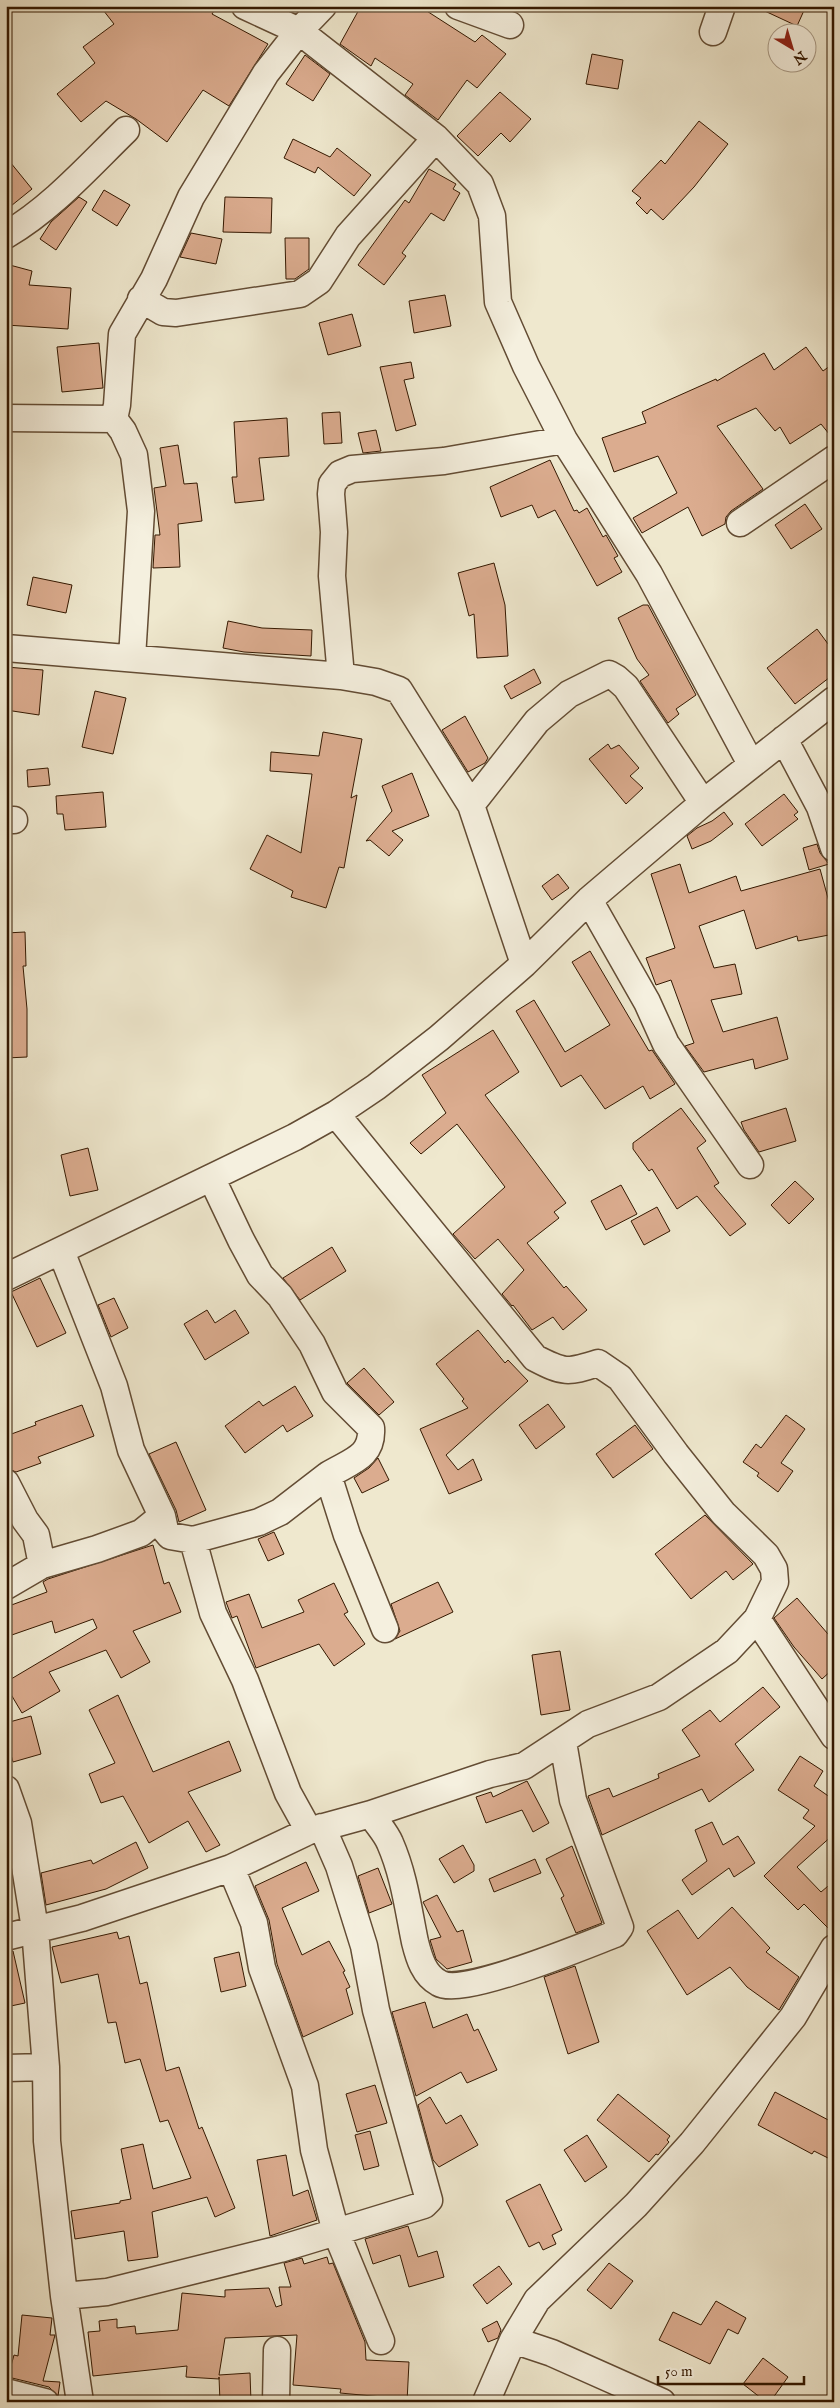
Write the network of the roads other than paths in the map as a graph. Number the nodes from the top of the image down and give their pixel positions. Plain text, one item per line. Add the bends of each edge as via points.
1 (245, 6) edge
2 (323, 6) edge
3 (458, 6) edge
4 (722, 6) edge
5 (510, 25) dead end
6 (299, 31) junction
7 (713, 32) dead end
8 (126, 130) dead end
9 (436, 138) junction
10 (6, 235) edge
11 (141, 300) junction
12 (6, 418) edge
13 (114, 419) junction
14 (564, 440) junction
15 (834, 460) edge
16 (740, 523) dead end
17 (6, 648) edge
18 (132, 658) junction
19 (341, 676) junction
20 (834, 700) edge
21 (784, 739) junction
22 (751, 764) junction
23 (703, 803) junction
24 (471, 805) junction
25 (834, 848) edge
26 (589, 900) junction
27 (524, 964) junction
28 (336, 1114) junction
29 (750, 1164) dead end
30 (212, 1179) junction
31 (60, 1251) junction
32 (6, 1277) edge
33 (328, 1475) junction
34 (6, 1483) edge
35 (162, 1516) junction
36 (193, 1540) junction
37 (42, 1565) junction
38 (6, 1586) edge
39 (757, 1619) junction
40 (385, 1629) dead end
41 (834, 1736) edge
42 (563, 1742) junction
43 (6, 1789) edge
44 (371, 1814) junction
45 (315, 1829) junction
46 (231, 1868) junction
47 (35, 1929) junction
48 (6, 1937) edge
49 (834, 1948) edge
50 (46, 2067) junction
51 (6, 2068) edge
52 (336, 2232) junction
53 (64, 2296) junction
54 (513, 2340) junction
55 (381, 2341) dead end
56 (277, 2350) dead end
57 (6, 2392) edge
58 (45, 2402) edge
59 (80, 2402) edge
60 (276, 2402) edge
61 (486, 2402) edge
62 (662, 2402) edge

1 - 6 street
2 - 6 street
3 - 5 street
4 - 7 street
6 - 9 street
6 - 11 street via 266,74 191,197 154,279
8 - 10 street via 65,190
9 - 11 street via 348,236 319,281 300,294 176,313 163,312
9 - 14 street via 480,184 492,216 498,302
11 - 13 street via 122,334
12 - 13 street
13 - 18 street via 134,455 141,511
14 - 19 street via 444,461 352,469 340,474 332,484 331,494 334,532 332,576
14 - 22 street via 648,574
15 - 16 street
17 - 18 street
18 - 19 street
19 - 24 street via 399,690
20 - 21 street
21 - 22 street
21 - 25 street via 820,807
22 - 23 street
23 - 24 street via 626,687 609,674 569,694 537,721
23 - 26 street
24 - 27 street
26 - 27 street
26 - 29 street via 647,1002 666,1044
27 - 28 street via 439,1038
28 - 30 street
28 - 39 street via 535,1358 559,1370 573,1371 598,1363 620,1378 699,1484 766,1555 774,1570 775,1582
30 - 31 street
30 - 33 street via 260,1275 280,1296 312,1344 335,1392 371,1428 372,1441 366,1452
31 - 32 street
31 - 35 street via 114,1386 131,1450
33 - 36 street via 273,1515 242,1528
33 - 40 street via 344,1527
34 - 37 street via 36,1535
35 - 36 street via 170,1536
35 - 37 street via 141,1533 97,1550
36 - 45 street via 213,1612 245,1680 288,1793
37 - 38 street
39 - 41 street
39 - 42 street via 728,1651 659,1697 588,1724
42 - 44 street via 524,1766 490,1774
42 - 44 street via 573,1800 620,1927 615,1934 492,1978 453,1987 440,1984 425,1972 407,1892 390,1842
43 - 47 street via 18,1823
44 - 45 street
45 - 46 street
45 - 52 street via 339,1866 364,1946 376,2010 428,2200 424,2205
46 - 47 street via 82,1918
46 - 52 street via 254,1922 262,1968 305,2086 314,2150
47 - 48 street
47 - 50 street
49 - 54 street via 794,2017 692,2143 636,2205 537,2300
50 - 51 street
50 - 53 street via 46,2141
52 - 53 street via 107,2292
52 - 55 street
53 - 59 street
54 - 61 street
54 - 62 street via 552,2353
56 - 60 street
57 - 58 street

